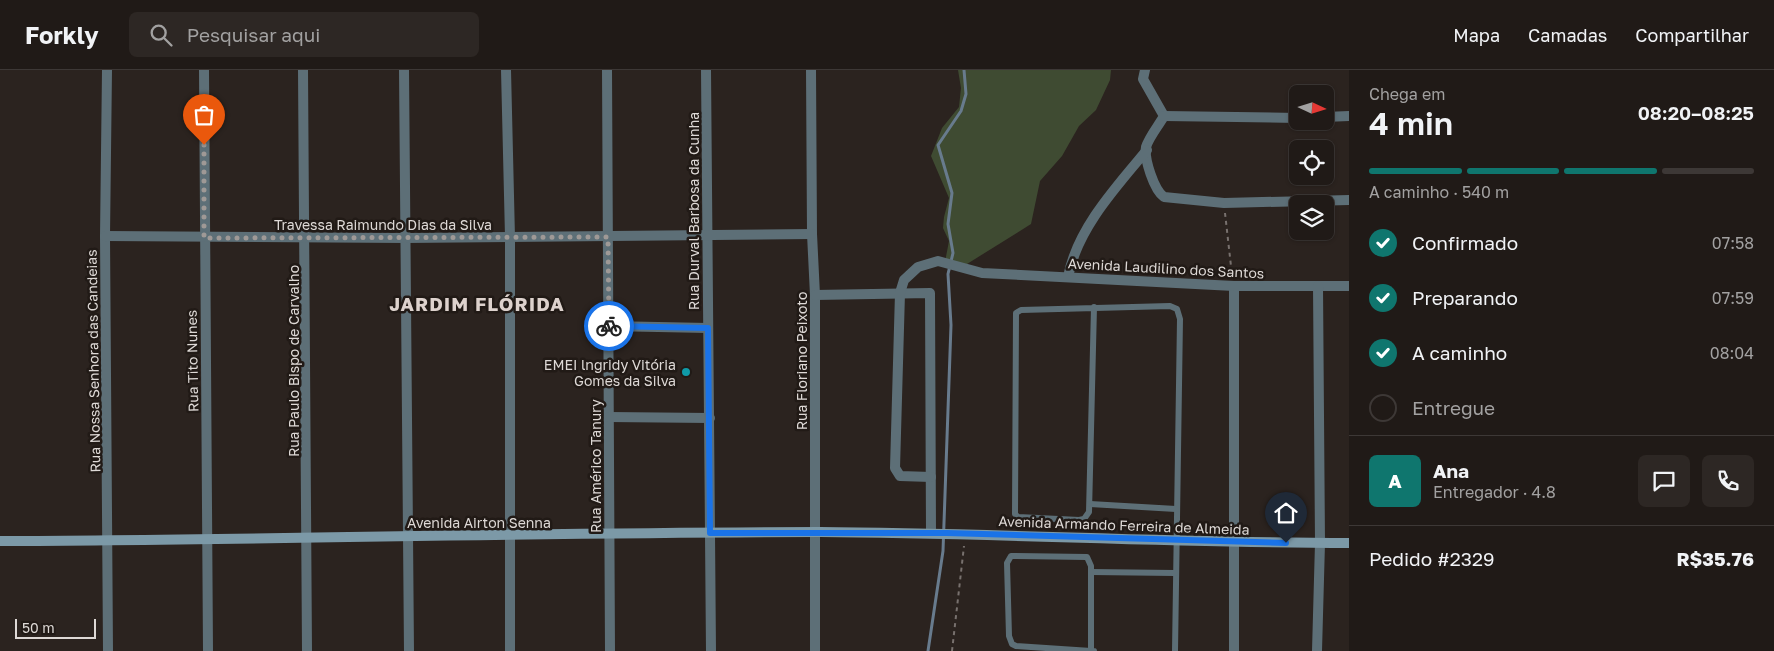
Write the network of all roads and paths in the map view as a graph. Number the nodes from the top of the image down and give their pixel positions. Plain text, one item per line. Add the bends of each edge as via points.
1 (106, 70) edge
2 (204, 70) edge
3 (303, 70) edge
4 (404, 70) edge
5 (506, 70) edge
6 (607, 70) edge
7 (706, 70) edge
8 (811, 70) edge
9 (1145, 70) edge
10 (1164, 116) junction
11 (1349, 116) edge
12 (1334, 117) edge
13 (1289, 118) edge
14 (1147, 150) junction
15 (1349, 200) edge
16 (1224, 203) junction
17 (812, 234) junction
18 (105, 236) junction
19 (708, 236) junction
20 (510, 237) junction
21 (608, 237) junction
22 (204, 238) junction
23 (306, 238) junction
24 (406, 238) junction
25 (1068, 277) junction
26 (1234, 286) junction
27 (1318, 286) junction
28 (1349, 286) edge
29 (900, 293) junction
30 (815, 294) junction
31 (1094, 307) junction
32 (608, 326) junction
33 (708, 328) junction
34 (609, 417) junction
35 (710, 418) junction
36 (931, 477) junction
37 (1090, 504) junction
38 (1176, 509) junction
39 (816, 532) junction
40 (710, 533) junction
41 (933, 533) junction
42 (962, 533) junction
43 (508, 535) junction
44 (610, 535) junction
45 (409, 536) junction
46 (308, 537) junction
47 (207, 538) junction
48 (0, 540) edge
49 (108, 540) junction
50 (1175, 541) junction
51 (1235, 542) junction
52 (1320, 543) junction
53 (1349, 543) edge
54 (1090, 572) junction
55 (1175, 573) junction
56 (108, 651) edge
57 (208, 651) edge
58 (307, 651) edge
59 (409, 651) edge
60 (510, 651) edge
61 (610, 651) edge
62 (711, 651) edge
63 (815, 651) edge
64 (952, 651) edge
65 (1092, 651) edge
66 (1175, 651) edge
67 (1234, 651) edge
68 (1317, 651) edge

1 - 18 street, Rua Nossa Senhora das Candeias
2 - 22 street, Rua Tito Nunes
3 - 23 street, Rua Paulo Bispo de Carvalho
4 - 24 street
5 - 20 street
6 - 21 street, Rua Américo Tanury
7 - 19 street, Rua Durval Barbosa da Cunha
8 - 17 street, Rua Floriano Peixoto
9 - 10 street via 1143,79
10 - 13 street
10 - 14 street
11 - 12 street
14 - 16 street via 1156,188 1167,199
14 - 25 street via 1118,184 1089,227 1077,248
15 - 16 street
16 - 26 path
17 - 19 street, Travessa Raimundo Dias da Silva
17 - 30 street, Rua Floriano Peixoto
18 - 22 street, Travessa Raimundo Dias da Silva
18 - 49 street, Rua Nossa Senhora das Candeias
19 - 21 street, Travessa Raimundo Dias da Silva
19 - 33 street, Rua Durval Barbosa da Cunha
20 - 21 street, Travessa Raimundo Dias da Silva
20 - 24 street, Travessa Raimundo Dias da Silva
20 - 43 street
21 - 32 street, Rua Américo Tanury
22 - 23 street, Travessa Raimundo Dias da Silva
22 - 47 street, Rua Tito Nunes
23 - 24 street, Travessa Raimundo Dias da Silva
23 - 46 street, Rua Paulo Bispo de Carvalho
24 - 45 street
25 - 26 street, Avenida Laudilino dos Santos
25 - 29 street, Avenida Laudilino dos Santos via 982,273 938,261 918,267 904,280
26 - 27 street, Avenida Laudilino dos Santos
26 - 51 street
27 - 28 street, Avenida Laudilino dos Santos
27 - 52 street
29 - 30 street
29 - 36 street via 930,292
29 - 36 street via 895,468 900,476
30 - 39 street, Rua Floriano Peixoto
31 - 37 lane
31 - 37 lane via 1021,310 1016,316 1015,514 1018,517 1079,520 1088,516
31 - 38 lane via 1170,306 1179,313
32 - 33 street
32 - 34 street, Rua Américo Tanury
33 - 35 street, Rua Durval Barbosa da Cunha
34 - 35 street
34 - 44 street, Rua Américo Tanury
35 - 40 street, Rua Durval Barbosa da Cunha
36 - 41 street
37 - 38 lane
38 - 50 lane
39 - 40 street, Avenida Airton Senna
39 - 41 street, Avenida Airton Senna
39 - 63 street, Rua Floriano Peixoto
40 - 44 street, Avenida Airton Senna
40 - 62 street, Rua Durval Barbosa da Cunha
41 - 42 street, Avenida Airton Senna
42 - 50 street, Avenida Armando Ferreira de Almeida
42 - 64 path
43 - 44 street, Avenida Airton Senna
43 - 45 street, Avenida Airton Senna
43 - 60 street
44 - 61 street, Rua Américo Tanury
45 - 46 street, Avenida Airton Senna
45 - 59 street
46 - 47 street, Avenida Airton Senna
46 - 58 street, Rua Paulo Bispo de Carvalho
47 - 49 street, Avenida Airton Senna
47 - 57 street, Rua Tito Nunes
48 - 49 street, Avenida Airton Senna
49 - 56 street, Rua Nossa Senhora das Candeias
50 - 51 street, Avenida Armando Ferreira de Almeida
50 - 55 lane
51 - 52 street, Avenida Armando Ferreira de Almeida
51 - 67 street
52 - 53 street, Avenida Armando Ferreira de Almeida
52 - 68 street
54 - 55 lane
54 - 65 lane
54 - 65 lane via 1090,561 1082,556 1016,554 1008,558 1007,563 1009,636 1012,644
55 - 66 lane

